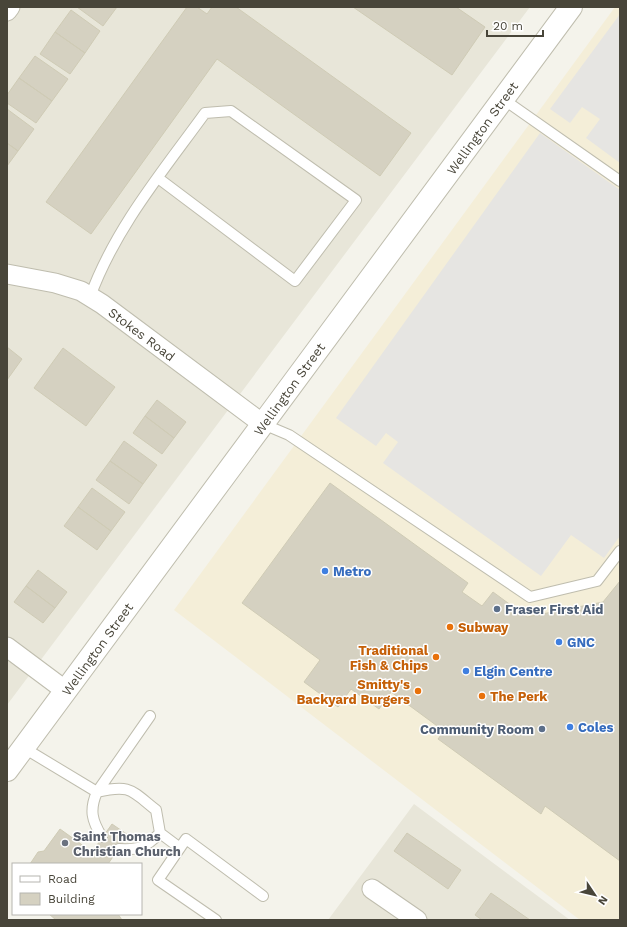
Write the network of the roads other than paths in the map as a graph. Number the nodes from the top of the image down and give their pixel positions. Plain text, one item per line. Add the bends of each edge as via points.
1 (10, 7) edge
2 (571, 7) edge
3 (7, 11) edge
4 (503, 99) junction
5 (158, 178) junction
6 (620, 181) edge
7 (7, 274) edge
8 (90, 297) junction
9 (263, 424) junction
10 (620, 551) edge
11 (7, 647) edge
12 (66, 691) junction
13 (150, 716) dead end
14 (24, 748) junction
15 (7, 770) edge
16 (97, 792) junction
17 (160, 833) junction
18 (102, 837) dead end
19 (119, 848) dead end
20 (180, 848) junction
21 (372, 889) dead end
22 (263, 896) dead end
23 (216, 920) edge
24 (417, 920) edge

1 - 3 street
2 - 4 street, Wellington Street
4 - 6 lane
4 - 9 street, Wellington Street
5 - 5 lane via 205,113 231,111 356,200 295,281
5 - 8 lane via 126,223 98,274
7 - 8 street, Stokes Road via 56,283 81,291
8 - 9 street, Stokes Road
9 - 10 lane via 288,435 530,596 597,581
9 - 12 street, Wellington Street
11 - 12 street
12 - 14 street, Wellington Street
13 - 16 lane
14 - 15 street, Wellington Street
14 - 16 lane
16 - 17 lane via 118,787 132,791 156,810
16 - 18 lane via 92,802 91,814 94,825
17 - 19 lane via 148,845 136,849
17 - 20 lane
20 - 22 lane via 186,839
20 - 23 lane via 158,880
21 - 24 street

